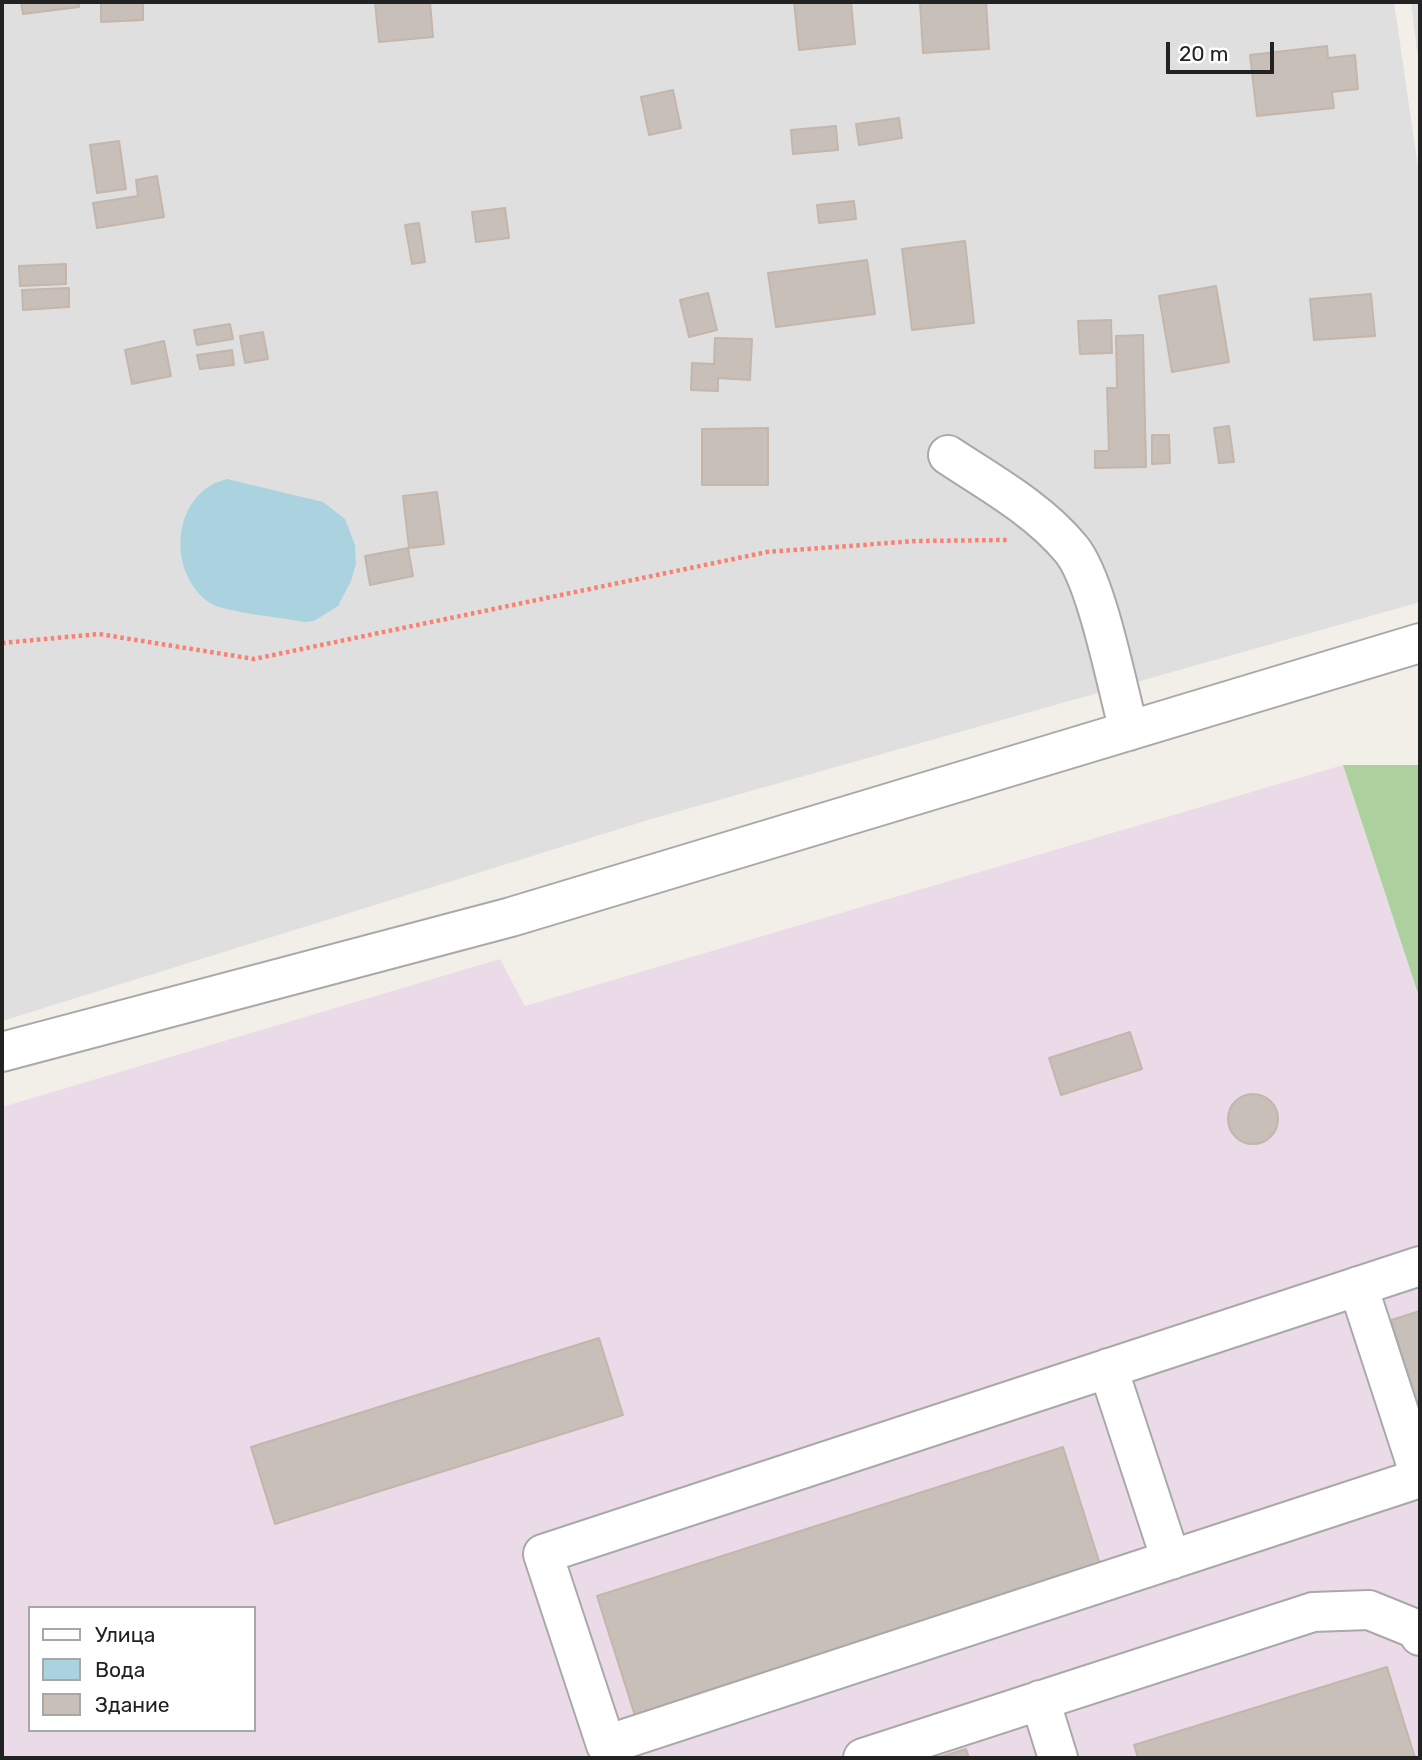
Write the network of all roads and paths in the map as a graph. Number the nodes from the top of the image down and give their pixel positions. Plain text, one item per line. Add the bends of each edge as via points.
1 (948, 455) dead end
2 (1012, 540) dead end
3 (2, 643) edge
4 (1420, 643) edge
5 (1129, 730) junction
6 (2, 1052) edge
7 (1420, 1266) edge
8 (1358, 1286) junction
9 (1108, 1368) junction
10 (1420, 1477) edge
11 (1171, 1559) junction
12 (1420, 1636) edge
13 (1040, 1700) junction
14 (863, 1758) edge
15 (1058, 1758) edge

1 - 5 street via 1033,512 1072,550 1088,582
2 - 3 path via 916,541 767,552 254,659 99,634
4 - 5 street
5 - 6 street via 511,917
7 - 8 street
8 - 9 street
8 - 10 street
9 - 11 street
9 - 11 street via 543,1554 606,1745
10 - 11 street
12 - 13 street via 1416,1629 1369,1610 1313,1612
13 - 14 street
13 - 15 street

